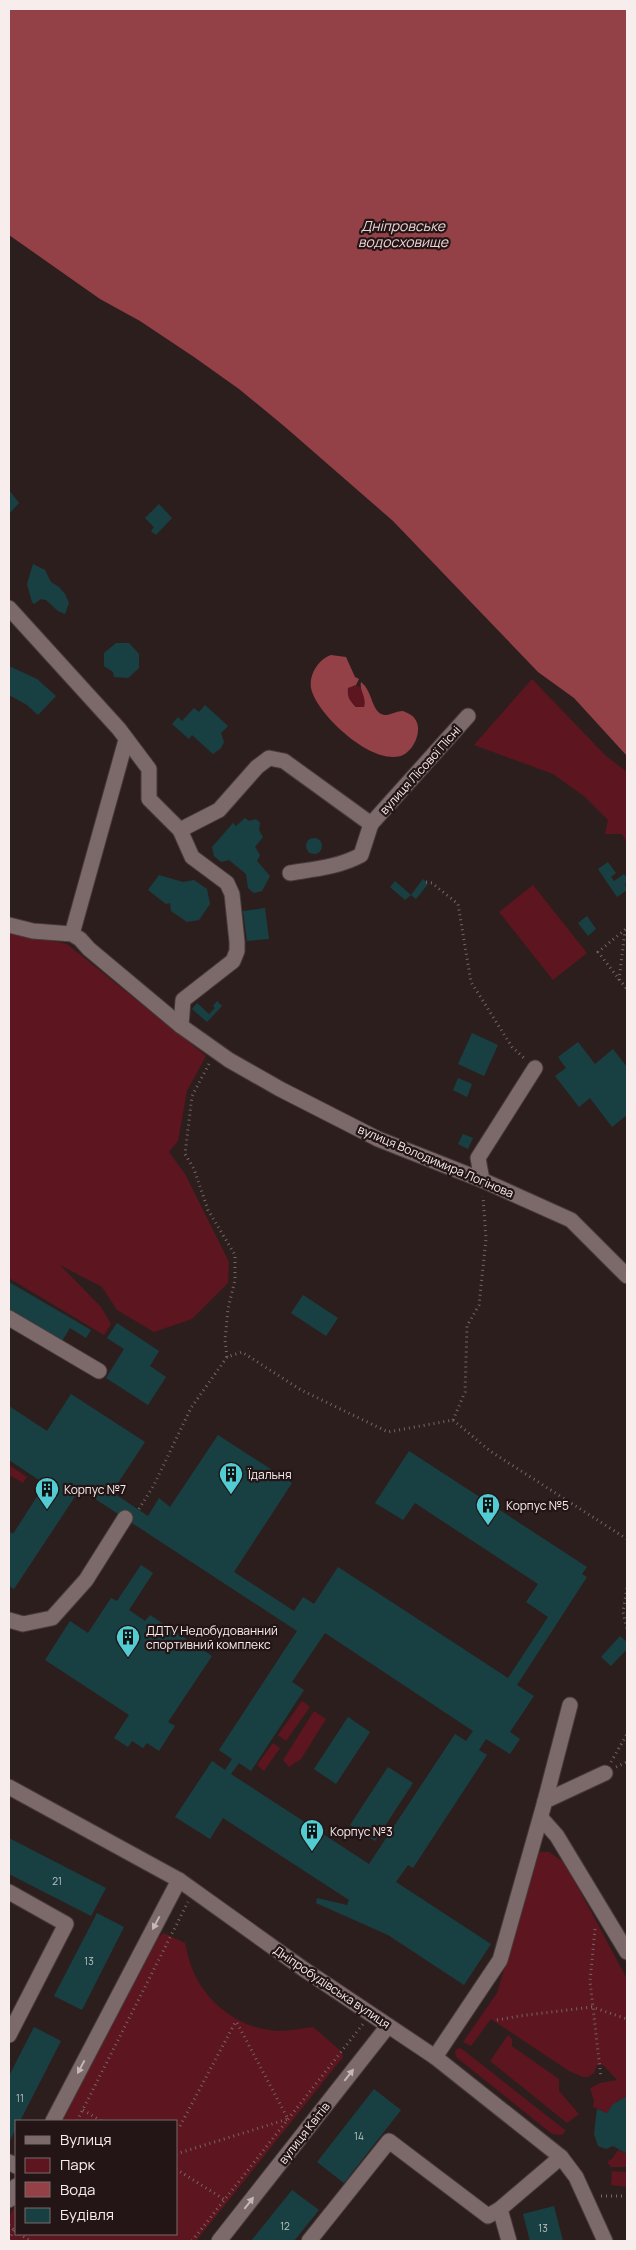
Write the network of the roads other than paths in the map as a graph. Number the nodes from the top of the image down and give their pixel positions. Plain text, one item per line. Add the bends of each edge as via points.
1 (9, 608) edge
2 (468, 716) dead end
3 (126, 740) junction
4 (371, 824) junction
5 (180, 830) junction
6 (290, 873) dead end
7 (9, 925) edge
8 (72, 934) junction
9 (181, 1026) junction
10 (535, 1068) road end
11 (482, 1180) junction
12 (627, 1276) edge
13 (9, 1318) edge
14 (99, 1371) dead end
15 (125, 1518) dead end
16 (9, 1620) edge
17 (570, 1705) dead end
18 (604, 1773) road end
19 (9, 1787) edge
20 (545, 1801) junction
21 (541, 1818) junction
22 (179, 1880) junction
23 (9, 1892) edge
24 (627, 1952) edge
25 (388, 2026) junction
26 (9, 2035) edge
27 (435, 2057) junction
28 (53, 2120) edge
29 (561, 2157) junction
30 (15, 2188) edge
31 (9, 2200) edge
32 (500, 2209) junction
33 (219, 2241) edge
34 (309, 2241) edge
35 (509, 2241) edge
36 (605, 2241) edge

1 - 3 street
2 - 4 street, вулиця Лісової Пісні
3 - 5 street via 149,769 148,799
3 - 8 street
4 - 5 street, вулиця Лісової Пісні via 284,761 269,758 219,810
4 - 6 street via 361,855 331,866
5 - 9 street via 192,858 227,883 232,894 237,942 233,961 182,1000
7 - 8 street via 33,931
8 - 9 street, вулиця Володимира Логінова
9 - 11 street, вулиця Володимира Логінова via 280,1089 378,1139
10 - 11 street via 478,1158
11 - 12 street, вулиця Володимира Логінова via 572,1220
13 - 14 street
15 - 16 street via 86,1580 52,1618 23,1624
17 - 20 street
18 - 20 street
19 - 22 street, Дніпробудівська вулиця
20 - 21 street
21 - 24 street via 557,1836
21 - 27 street via 500,1960
22 - 25 street, Дніпробудівська вулиця
22 -> 28 street
23 - 26 street via 66,1924
25 - 27 street, Дніпробудівська вулиця
33 -> 25 street, вулиця Квітів
27 - 29 street, Дніпробудівська вулиця
29 - 32 street
29 - 36 street, Дніпробудівська вулиця via 586,2197
30 - 31 street
32 - 34 street via 488,2216 389,2141
32 - 35 street

